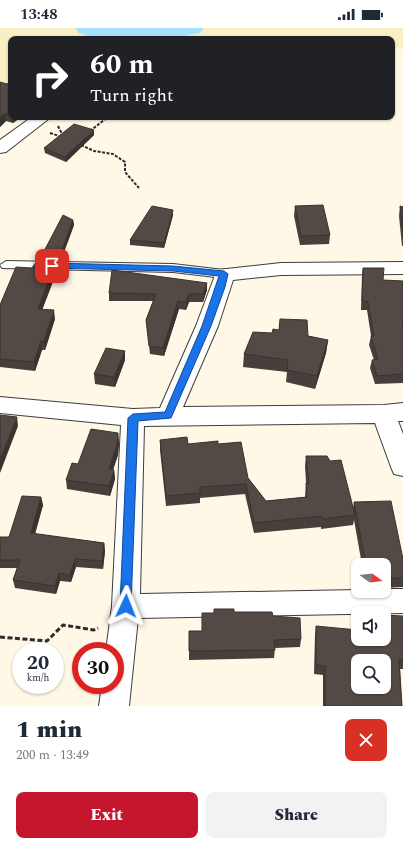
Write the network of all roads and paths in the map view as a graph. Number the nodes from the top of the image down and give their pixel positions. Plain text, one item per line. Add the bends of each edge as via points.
1 (39, 120) edge
2 (104, 120) edge
3 (24, 131) junction
4 (89, 132) edge
5 (69, 140) edge
6 (76, 143) edge
7 (0, 148) edge
8 (139, 188) dead end
9 (6, 265) dead end
10 (403, 268) edge
11 (224, 274) junction
12 (0, 405) edge
13 (393, 413) edge
14 (168, 416) junction
15 (133, 418) junction
16 (403, 467) edge
17 (403, 601) edge
18 (125, 610) junction
19 (0, 637) edge
20 (114, 706) edge

1 - 3 street
2 - 4 path
3 - 5 path via 43,130
3 - 7 street
6 - 8 path via 94,151 113,154 125,162 125,172
9 - 11 lane via 173,268
10 - 11 street via 281,268
11 - 14 street via 207,326
12 - 15 street
13 - 14 street
13 - 16 street
14 - 15 street
15 - 18 street
17 - 18 street
18 - 19 path via 94,630 63,625 47,641
18 - 20 street

